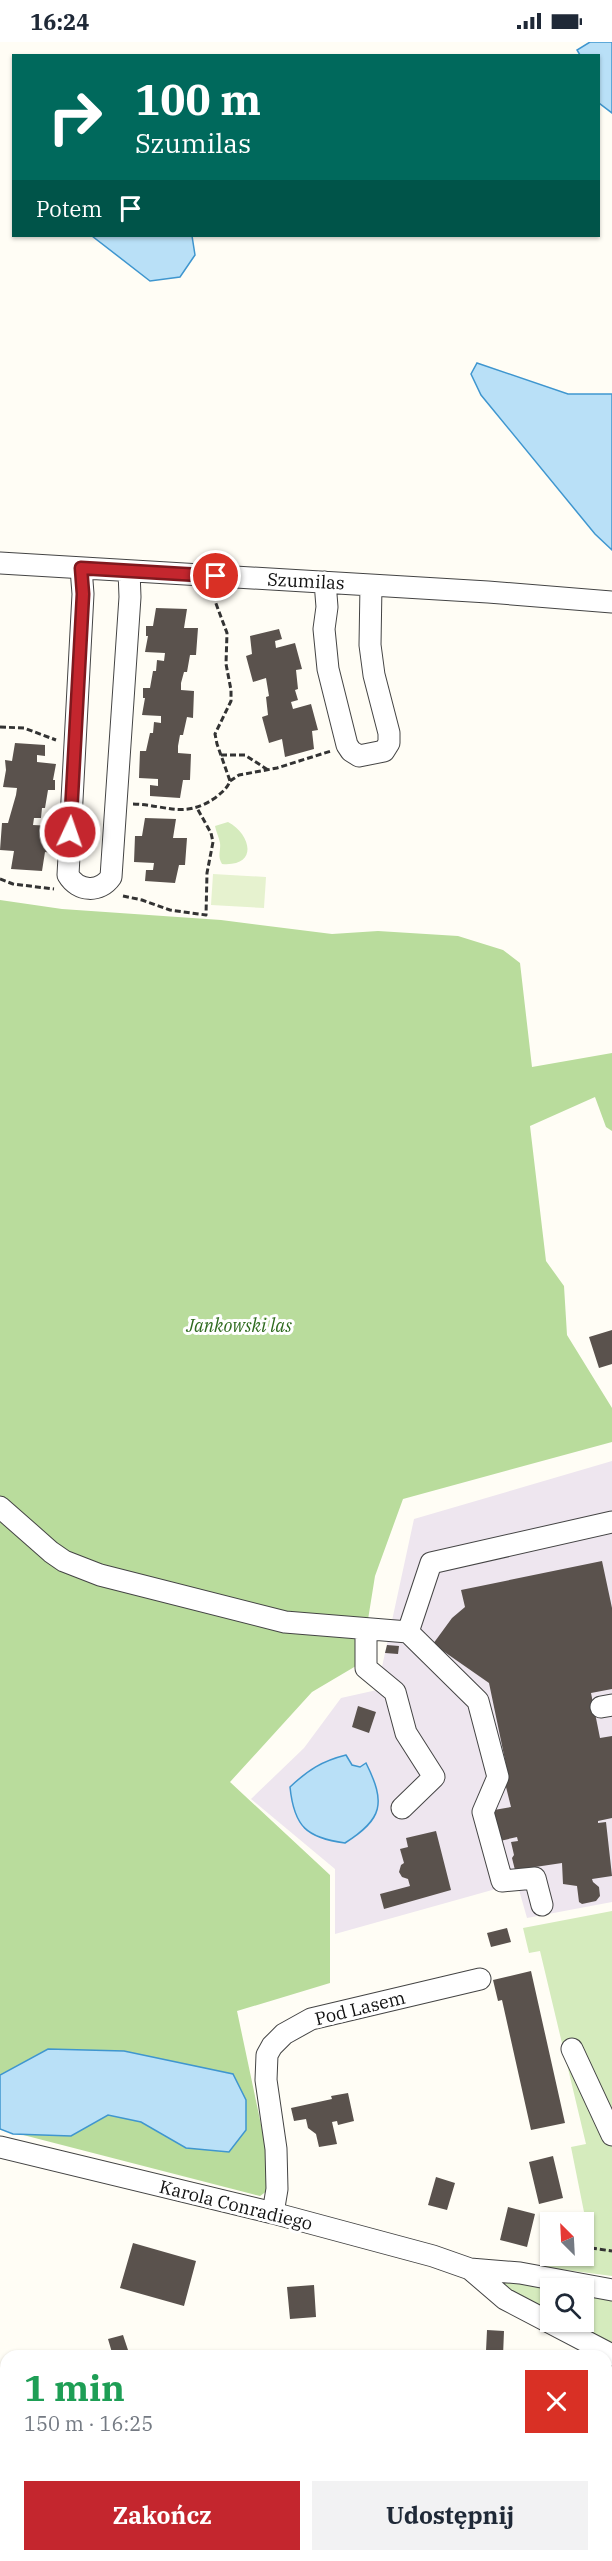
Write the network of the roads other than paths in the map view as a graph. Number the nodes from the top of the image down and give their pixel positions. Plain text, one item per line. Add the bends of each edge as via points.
1 (0, 563) edge
2 (81, 568) junction
3 (129, 571) junction
4 (325, 582) junction
5 (370, 585) junction
6 (612, 602) edge
7 (0, 1507) edge
8 (612, 1522) edge
9 (366, 1629) junction
10 (408, 1632) junction
11 (402, 1808) dead end
12 (542, 1905) dead end
13 (480, 1979) dead end
14 (572, 2049) dead end
15 (612, 2135) edge
16 (0, 2147) edge
17 (273, 2213) junction
18 (470, 2269) junction
19 (542, 2278) edge
20 (594, 2288) edge
21 (612, 2290) edge
22 (540, 2315) edge
23 (573, 2332) edge
24 (604, 2350) edge

1 - 2 street, Szumilas
2 - 3 street, Szumilas
2 - 3 street via 83,594 68,876 78,887 97,888 106,885 111,877
3 - 4 street, Szumilas
4 - 5 street, Szumilas
4 - 5 street via 328,669 347,745 359,756 384,751 389,742 370,645
5 - 6 street, Szumilas
7 - 9 street via 64,1561 99,1575 285,1622
8 - 10 street via 431,1563
9 - 10 street
9 - 11 street via 366,1668 395,1692 406,1733 434,1777
10 - 12 street via 478,1701 498,1777 483,1812 502,1881 535,1878
13 - 17 street, Pod Lasem via 311,2019 284,2034 272,2046 267,2055 266,2080 276,2148
14 - 15 street
16 - 17 street, Karola Conradiego
17 - 18 street, Karola Conradiego
18 - 19 street, Karola Conradiego
18 - 22 street, Karola Conradiego via 505,2299
20 - 21 street, Karola Conradiego
23 - 24 street, Karola Conradiego

